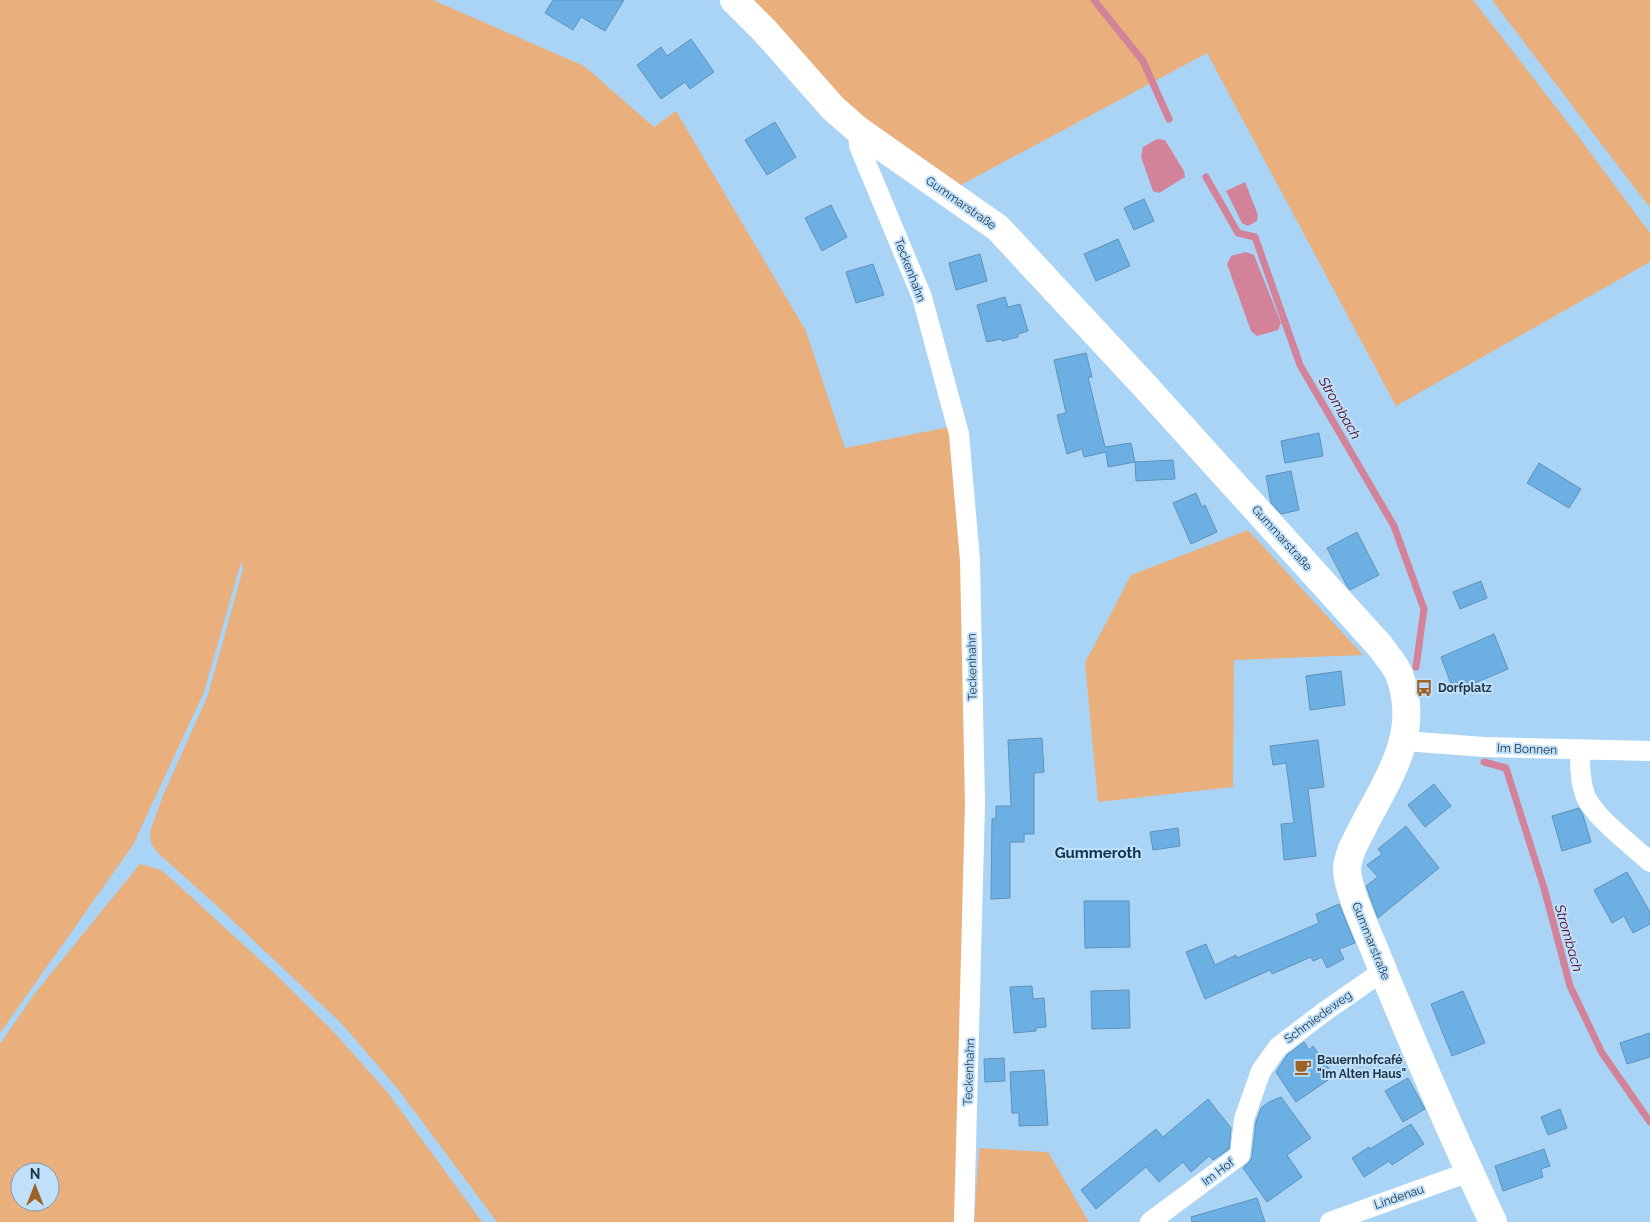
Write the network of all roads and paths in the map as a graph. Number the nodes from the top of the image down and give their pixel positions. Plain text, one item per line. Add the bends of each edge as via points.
1 (734, 0) edge
2 (858, 130) junction
3 (1405, 741) junction
4 (1580, 751) junction
5 (1650, 751) edge
6 (1650, 862) edge
7 (1383, 971) junction
8 (1261, 1071) joint
9 (1469, 1172) junction
10 (964, 1222) edge
11 (1150, 1222) edge
12 (1330, 1222) edge
13 (1493, 1222) edge

1 - 2 street, Gummarstraße via 833,108
2 - 3 street, Gummarstraße via 998,228 1380,646 1399,673 1406,702
2 - 10 street, Teckenhahn via 860,146 922,297 959,434 970,560 975,804
3 - 4 street, Im Bonnen
3 - 7 street, Gummarstraße via 1351,852 1347,870
4 - 5 street, Im Bonnen
4 - 6 street via 1580,771 1586,798 1599,815
7 - 8 street, Schmiedeweg via 1278,1047
7 - 9 street, Gummarstraße
8 - 11 street, Im Hof via 1244,1119 1240,1155
9 - 12 street, Lindenau
9 - 13 street, Gummarstraße

